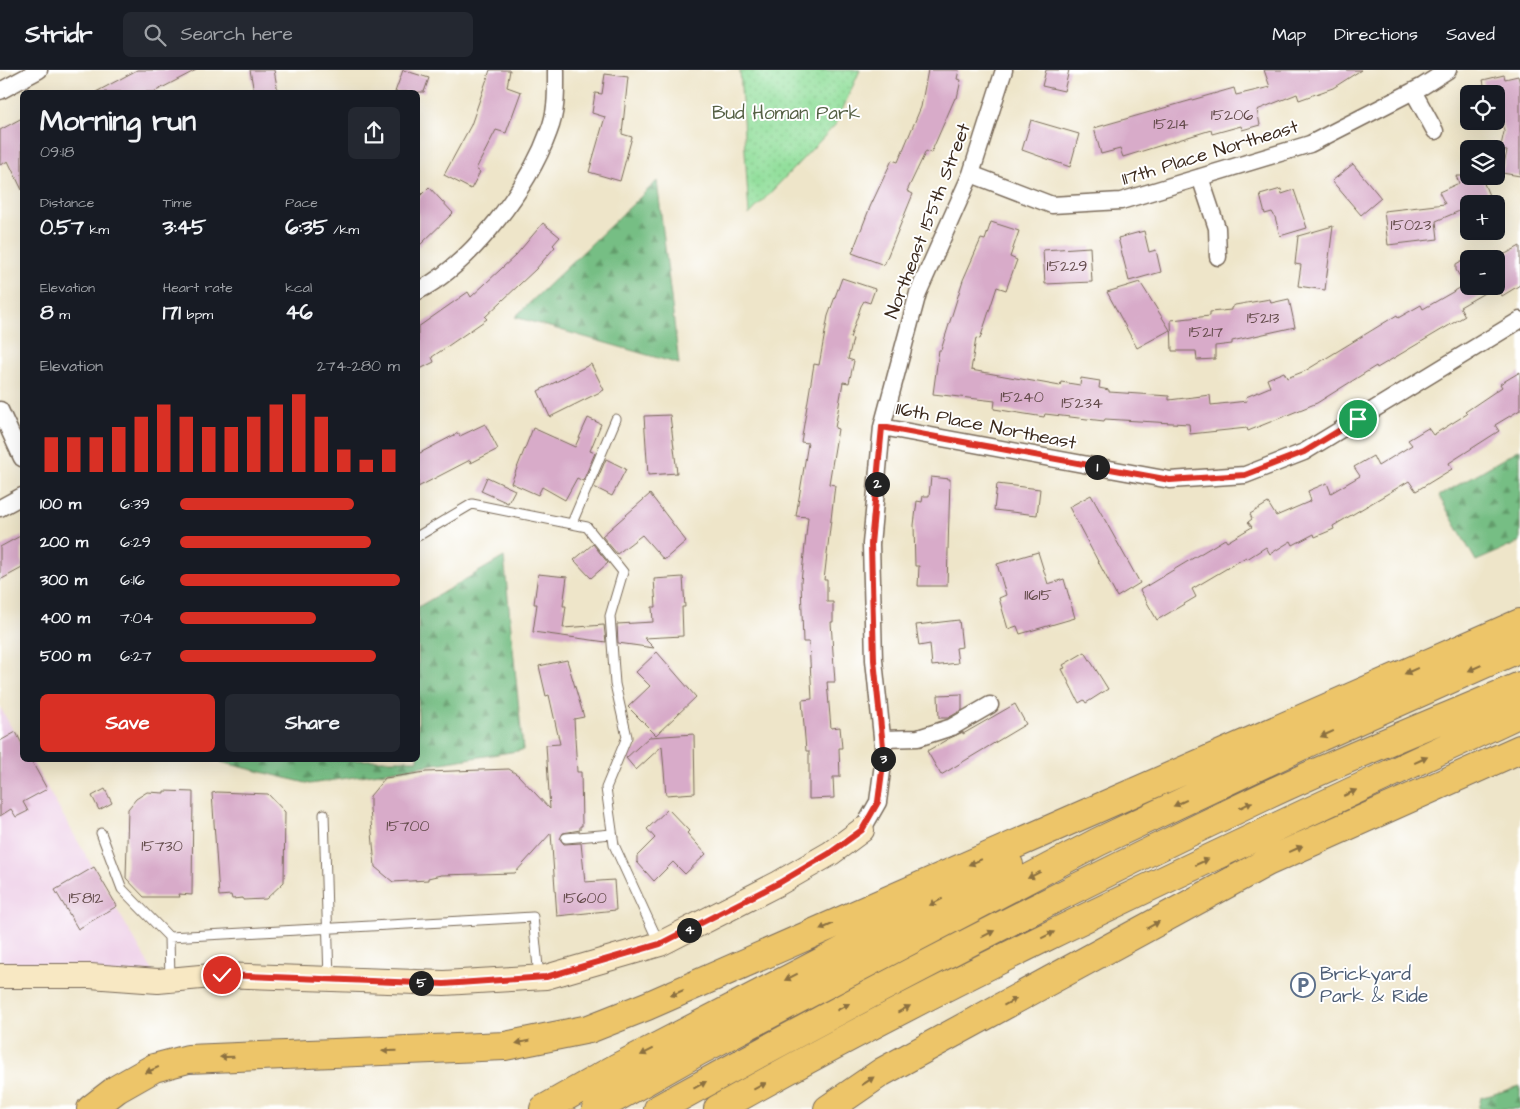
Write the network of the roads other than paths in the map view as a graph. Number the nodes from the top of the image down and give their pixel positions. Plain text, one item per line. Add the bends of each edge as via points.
1 (39, 70) edge
2 (556, 70) edge
3 (1004, 70) edge
4 (1448, 70) edge
5 (0, 91) edge
6 (1413, 91) junction
7 (1435, 130) dead end
8 (971, 174) junction
9 (1200, 177) junction
10 (1218, 257) dead end
11 (420, 290) edge
12 (1520, 320) edge
13 (0, 410) edge
14 (616, 419) dead end
15 (882, 427) junction
16 (20, 454) edge
17 (20, 497) edge
18 (0, 508) edge
19 (572, 524) junction
20 (420, 535) edge
21 (1520, 623) edge
22 (1520, 648) edge
23 (1520, 686) edge
24 (990, 705) dead end
25 (1520, 714) edge
26 (1410, 732) junction
27 (882, 739) junction
28 (1244, 745) junction
29 (1520, 749) edge
30 (1377, 780) junction
31 (324, 814) dead end
32 (862, 830) joint
33 (101, 833) dead end
34 (612, 834) junction
35 (566, 838) dead end
36 (327, 929) junction
37 (169, 937) junction
38 (660, 944) junction
39 (0, 976) edge
40 (539, 977) junction
41 (329, 979) junction
42 (170, 980) junction
43 (91, 1109) edge
44 (544, 1109) edge
45 (596, 1109) edge
46 (658, 1109) edge
47 (718, 1109) edge
48 (828, 1109) edge

1 - 5 street
2 - 11 street via 556,105 550,130 530,172 480,241 437,281
3 - 8 street, Northeast 155th Street
4 - 6 street, 117th Place Northeast
6 - 7 street
6 - 9 street, 117th Place Northeast via 1310,144
8 - 9 street, 117th Place Northeast via 1052,205 1121,201
8 - 15 street, Northeast 155th Street via 918,293
9 - 10 street via 1217,228
12 - 15 street, 116th Place Northeast via 1304,452 1245,475 1170,480
13 - 16 street
14 - 19 lane
15 - 27 street, Northeast 155th Street via 871,544 874,660
17 - 18 street
19 - 20 lane via 472,504
19 - 34 lane via 587,527 623,572 610,616 615,684 627,737 606,788
21 -> 28 highway
22 -> 45 highway via 1320,737 1098,842 716,1042
23 - 26 highway
24 - 27 street via 952,726 918,738
30 -> 25 highway
26 - 30 highway
46 -> 26 highway via 853,1002 1086,884 1265,796
27 - 32 street, Northeast 155th Street via 884,756 878,802
28 -> 43 highway via 647,1006 589,1028 505,1046 188,1059 154,1068 117,1089
28 -> 44 highway via 626,1062
48 -> 29 highway via 882,1072 1267,862
47 -> 30 highway via 997,960
31 - 36 lane
32 - 38 street via 779,883
33 - 37 lane via 122,888
34 - 35 lane
34 - 38 lane via 614,845
36 - 37 lane
36 - 40 lane via 533,917
36 - 41 lane
37 - 42 lane
38 - 40 street via 578,969
39 - 42 street
40 - 41 street via 444,984
41 - 42 street via 222,975

